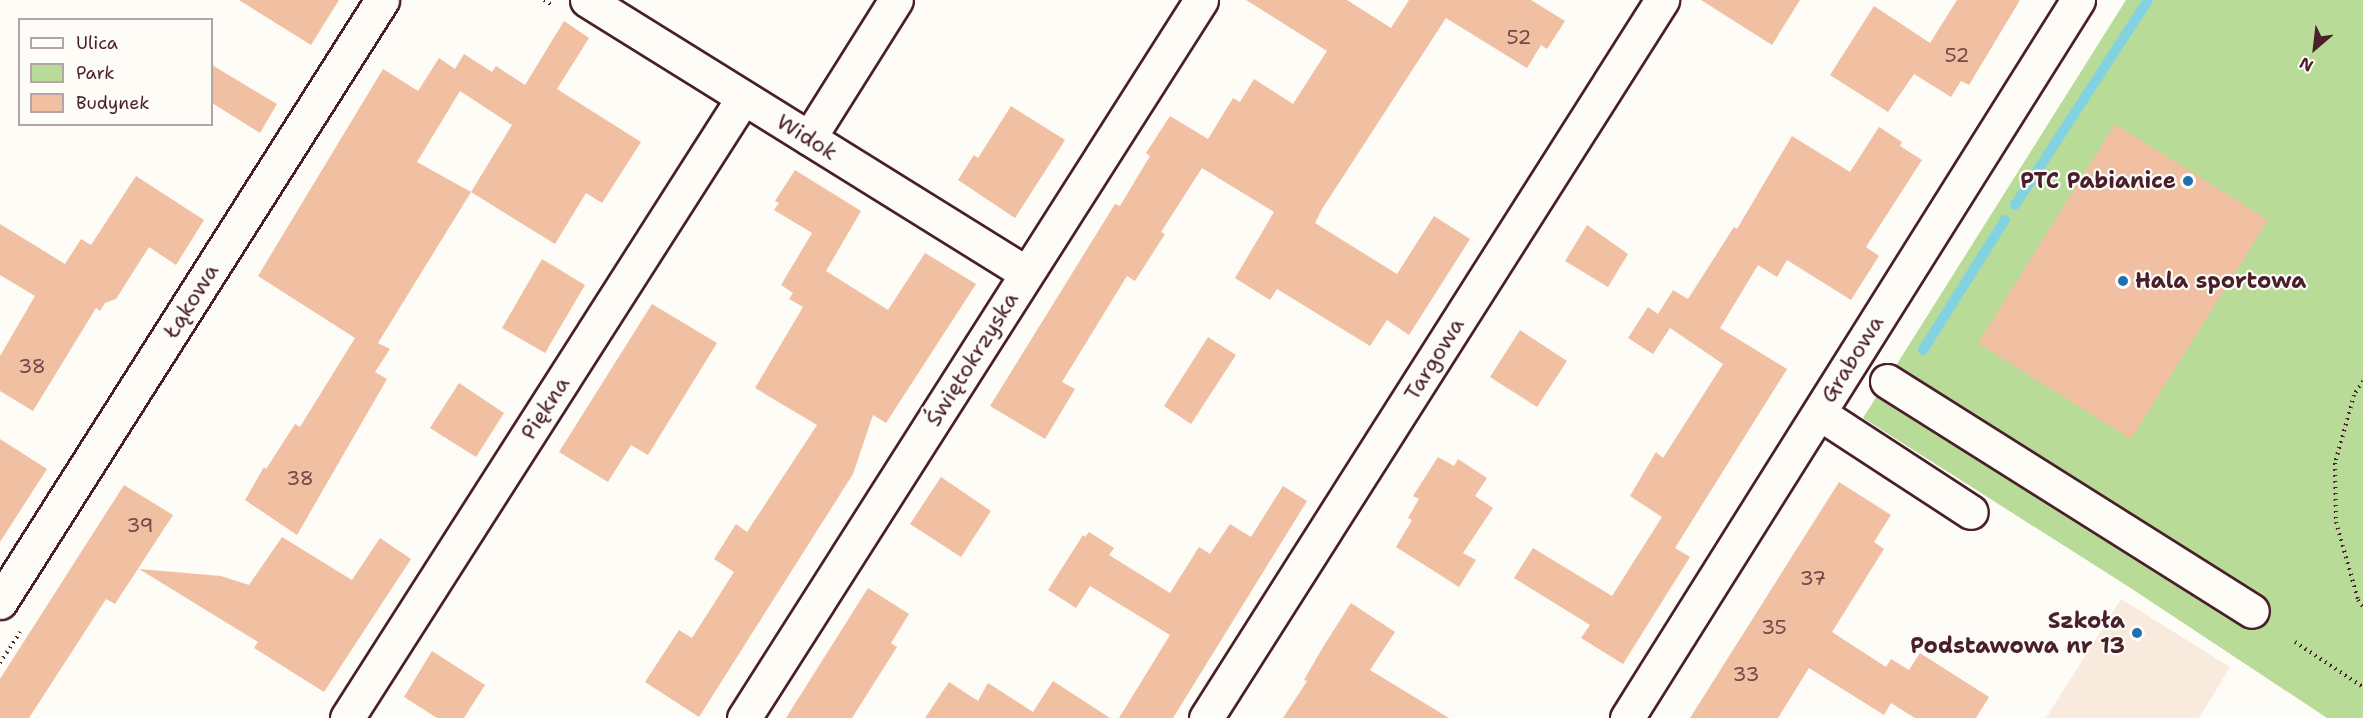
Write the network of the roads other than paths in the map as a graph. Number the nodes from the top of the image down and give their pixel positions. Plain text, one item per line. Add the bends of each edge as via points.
1 (382, 0) edge
2 (587, 0) edge
3 (897, 0) edge
4 (1201, 0) edge
5 (1662, 0) edge
6 (2078, 0) edge
7 (743, 98) junction
8 (809, 138) junction
9 (1026, 273) junction
10 (1887, 381) dead end
11 (1819, 412) junction
12 (1971, 512) dead end
13 (0, 602) edge
14 (2252, 611) dead end
15 (347, 718) edge
16 (744, 718) edge
17 (1206, 718) edge
18 (1627, 718) edge

1 - 13 street, Łąkowa
2 - 7 street, Widok
3 - 8 street
4 - 9 street, Świętokrzyska
5 - 17 street, Targowa
6 - 11 street, Grabowa
7 - 8 street, Widok
7 - 15 street, Piękna
8 - 9 street, Widok
9 - 16 street, Świętokrzyska
10 - 14 street
11 - 12 street
11 - 18 street, Grabowa

